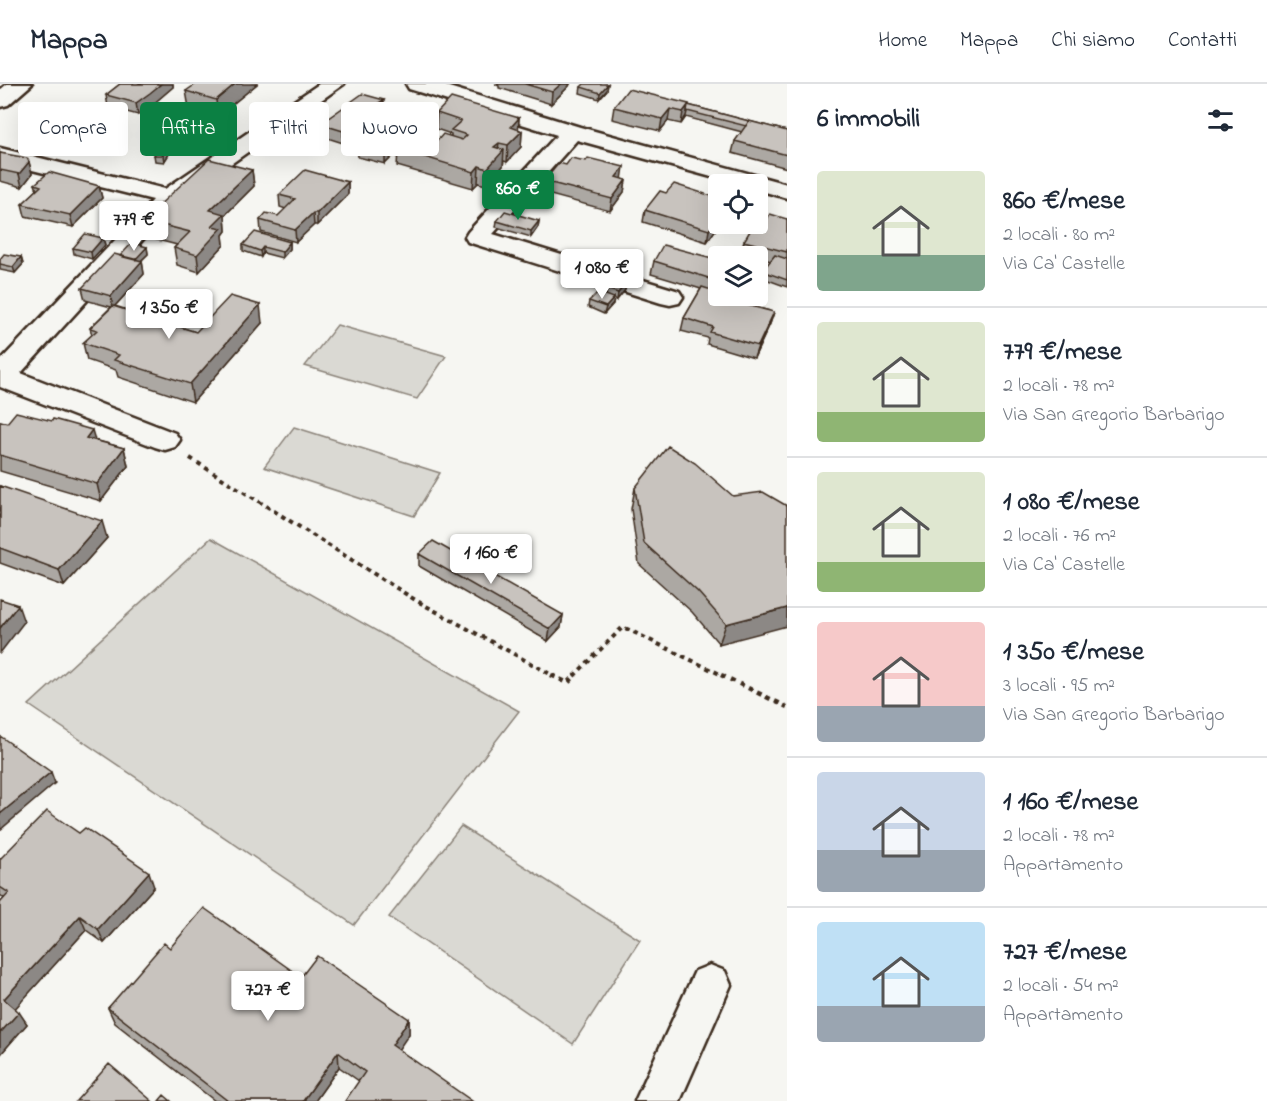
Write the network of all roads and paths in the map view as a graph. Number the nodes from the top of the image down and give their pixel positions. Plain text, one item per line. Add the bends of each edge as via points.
1 (21, 84) edge
2 (333, 84) edge
3 (417, 84) edge
4 (0, 100) edge
5 (572, 132) junction
6 (0, 155) edge
7 (787, 191) edge
8 (169, 197) junction
9 (670, 297) dead end
10 (1, 377) edge
11 (165, 440) joint
12 (787, 707) edge
13 (710, 984) dead end
14 (657, 1101) edge

1 - 4 street
2 - 8 street
3 - 5 street
5 - 7 street
5 - 9 street via 477,237
6 - 8 street
8 - 10 street
10 - 11 street
11 - 12 path via 239,492 446,619 512,658 568,683 623,627
13 - 14 street

